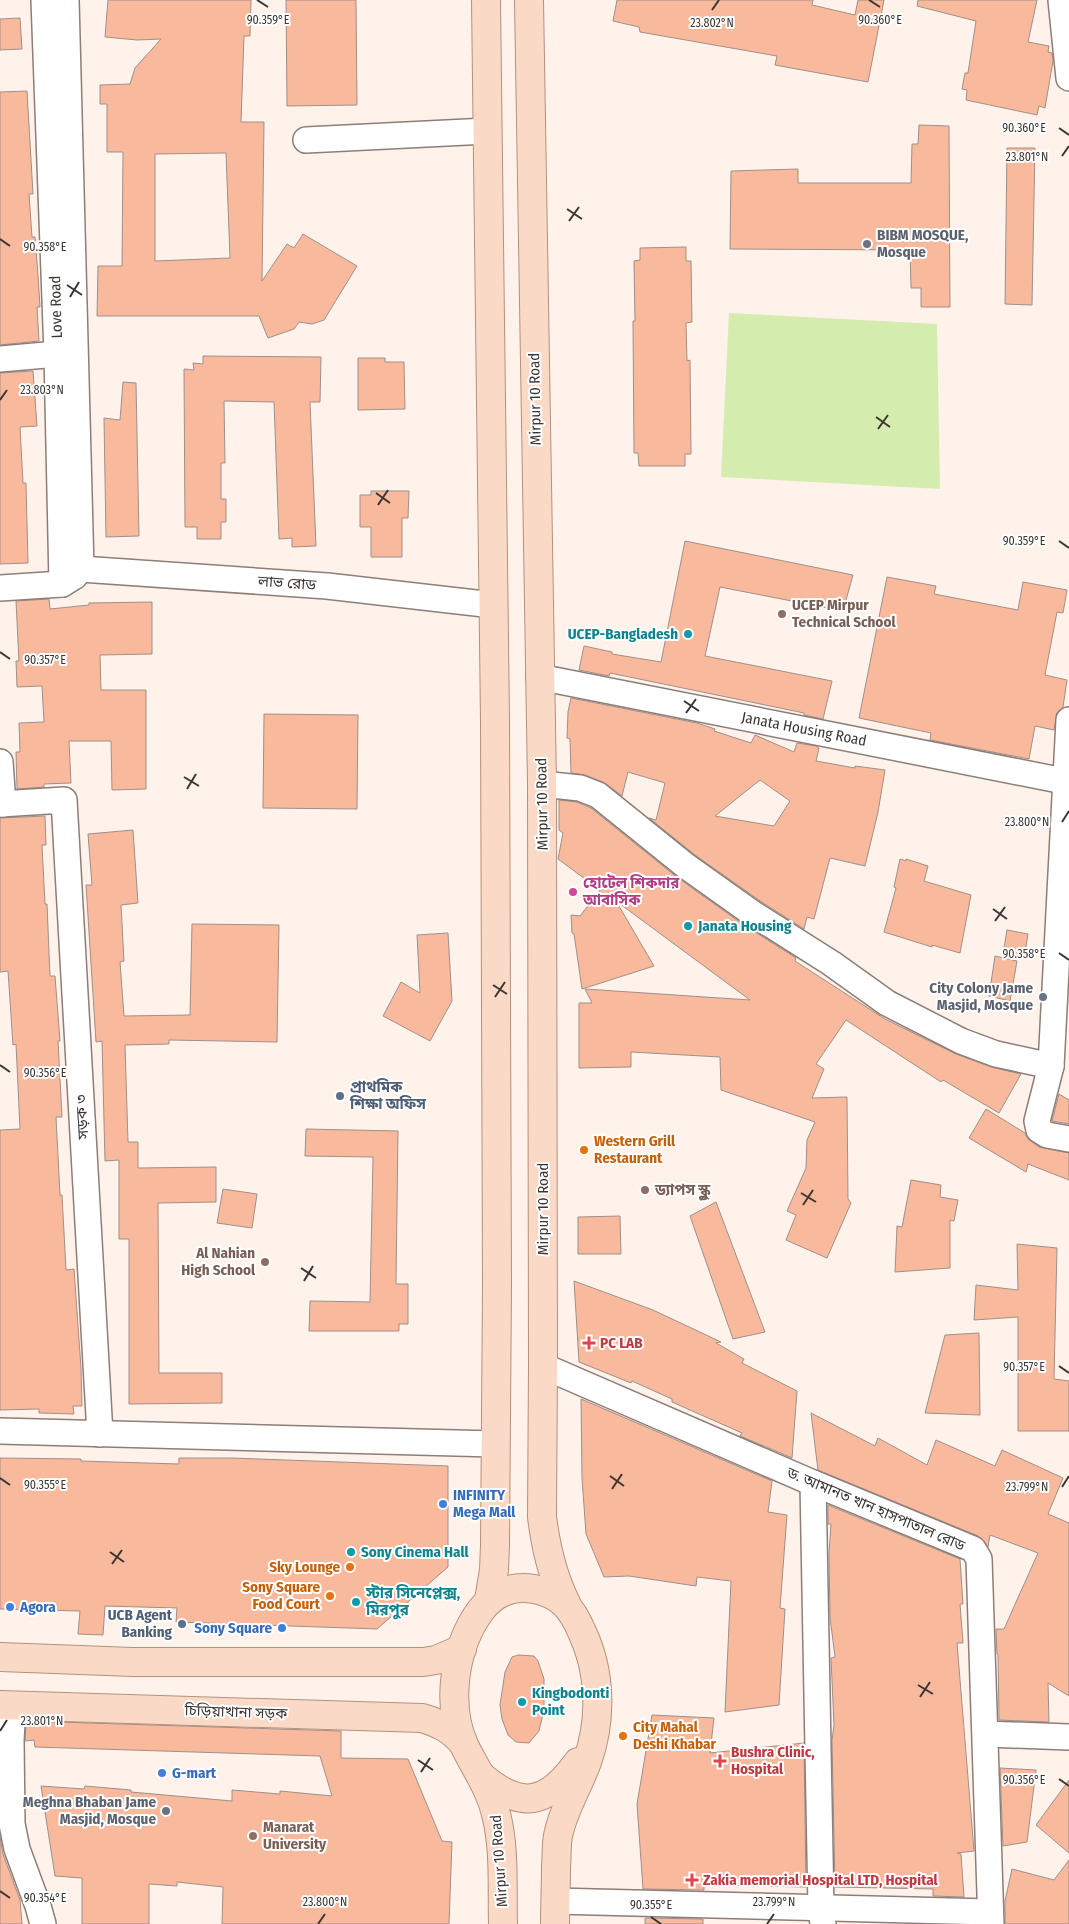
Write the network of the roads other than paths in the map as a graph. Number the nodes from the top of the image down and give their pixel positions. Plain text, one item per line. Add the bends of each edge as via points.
1 (44, 0) edge
2 (66, 0) edge
3 (486, 0) edge
4 (529, 0) edge
5 (1063, 6) edge
6 (1069, 78) edge
7 (488, 130) junction
8 (306, 140) dead end
9 (532, 188) junction
10 (488, 189) junction
11 (58, 354) junction
12 (0, 359) edge
13 (61, 552) junction
14 (81, 569) junction
15 (62, 584) junction
16 (0, 588) edge
17 (493, 605) junction
18 (540, 677) junction
19 (1069, 720) edge
20 (0, 762) edge
21 (1068, 782) edge
22 (542, 784) junction
23 (1, 804) edge
24 (1050, 1066) junction
25 (1069, 1139) edge
26 (543, 1366) junction
27 (0, 1431) edge
28 (100, 1434) junction
29 (495, 1444) junction
30 (813, 1483) junction
31 (488, 1600) junction
32 (566, 1603) junction
33 (462, 1648) junction
34 (0, 1657) edge
35 (7, 1705) edge
36 (986, 1734) junction
37 (593, 1737) junction
38 (1069, 1737) edge
39 (464, 1743) junction
40 (487, 1787) junction
41 (555, 1912) edge
42 (729, 1915) edge
43 (822, 1916) edge
44 (990, 1918) edge
45 (43, 1924) edge
46 (503, 1924) edge

1 - 11 street, Love Road
2 - 14 street, Love Road
3 - 7 main road
4 - 9 main road, Mirpur 10 Road
5 - 6 street
7 - 8 street
7 - 10 main road
9 - 10 main road
9 - 18 main road, Mirpur 10 Road
10 - 17 main road
11 - 12 street
11 - 13 street, Love Road
13 - 14 street via 68,562
13 - 15 street, Love Road
14 - 15 street
14 - 17 street, লাভ রোড via 326,586
15 - 16 street
17 - 29 main road
18 - 21 street, Janata Housing Road
18 - 22 main road, Mirpur 10 Road
19 - 21 street
20 - 23 street
21 - 24 street
22 - 24 street via 580,788 598,795 686,866 887,1003 962,1041 996,1054
22 - 26 main road, Mirpur 10 Road
23 - 28 street, সড়ক ৩ via 64,800
24 - 25 street via 1037,1121 1039,1130
26 - 30 street, ড. আমানত খান হাসপাতাল রোড
26 - 32 main road, Mirpur 10 Road via 542,1517 555,1581
27 - 28 street
28 - 29 street
29 - 31 main road via 494,1570
30 - 36 street, ড. আমানত খান হাসপাতাল রোড via 973,1549 980,1559
30 - 43 street
31 - 32 main road via 508,1590 527,1588 546,1591
31 - 33 main road
32 - 37 main road, Mirpur 10 Road via 577,1620 595,1669 598,1695
33 - 34 main road via 436,1660 423,1662 133,1662
33 - 39 main road via 454,1692
35 - 39 main road, চিড়িয়াখানা সড়ক via 422,1718 447,1728
35 - 45 street via 11,1740 12,1824 17,1849
36 - 38 street
36 - 44 street, ড. আমানত খান হাসপাতাল রোড
37 - 40 main road via 569,1775 553,1791 539,1798 526,1798
37 - 41 main road, Mirpur 10 Road via 587,1762 562,1818 557,1838
39 - 40 main road
40 - 46 main road, Mirpur 10 Road via 500,1838
41 - 42 street
42 - 43 street
43 - 44 street

